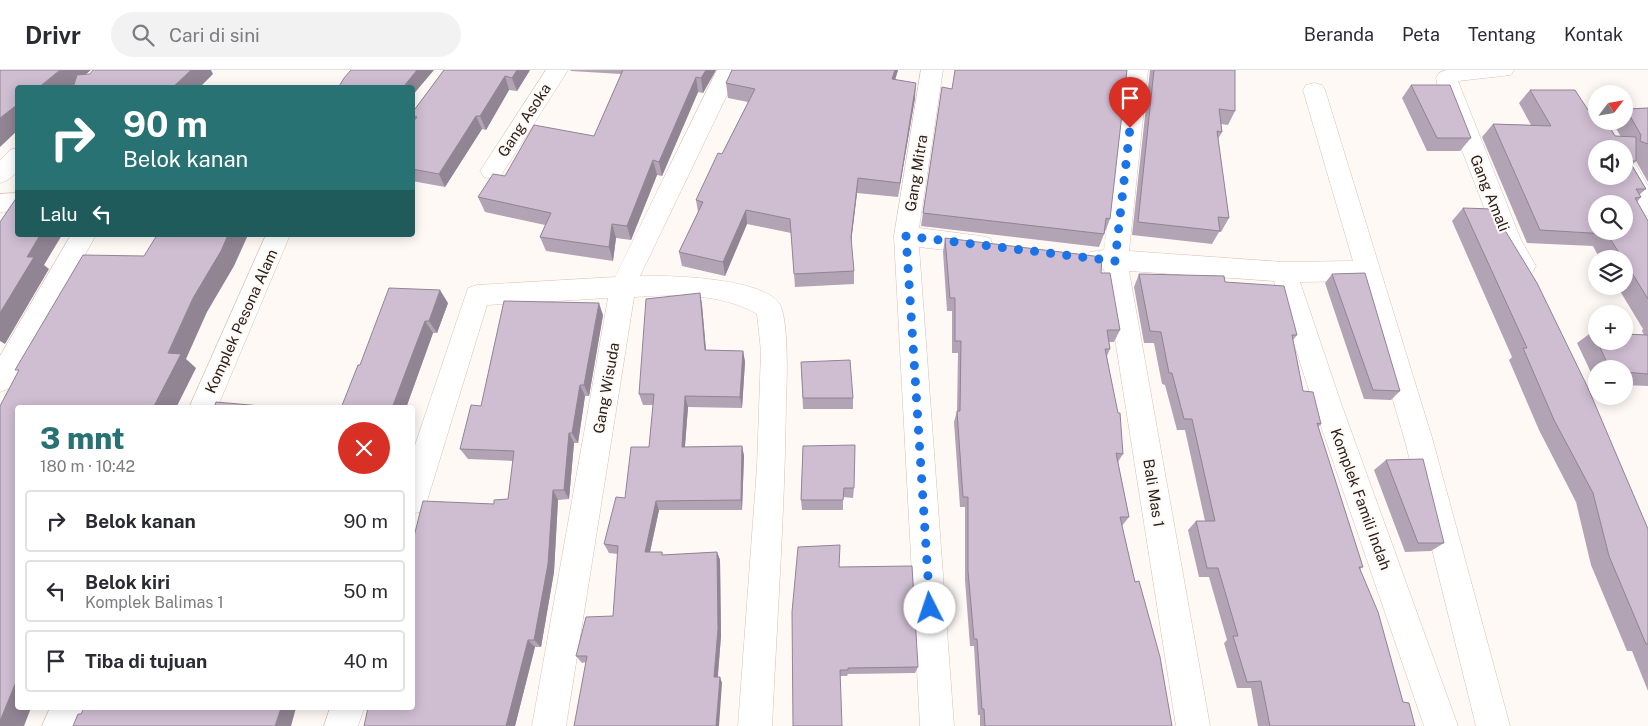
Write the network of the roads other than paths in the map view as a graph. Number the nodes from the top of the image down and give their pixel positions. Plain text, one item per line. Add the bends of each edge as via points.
1 (557, 70) edge
2 (728, 70) edge
3 (932, 70) edge
4 (1137, 70) edge
5 (1504, 70) edge
6 (1463, 71) edge
7 (1314, 90) dead end
8 (15, 159) edge
9 (492, 171) dead end
10 (0, 174) edge
11 (1633, 180) edge
12 (15, 202) edge
13 (0, 203) edge
14 (1648, 207) edge
15 (906, 236) junction
16 (83, 237) edge
17 (277, 237) edge
18 (1001, 248) edge
19 (1077, 256) edge
20 (1115, 261) junction
21 (1368, 271) junction
22 (1284, 272) junction
23 (1532, 284) edge
24 (623, 286) junction
25 (0, 380) edge
26 (204, 405) edge
27 (415, 492) edge
28 (66, 710) edge
29 (346, 710) edge
30 (59, 726) edge
31 (341, 726) edge
32 (549, 726) edge
33 (755, 726) edge
34 (937, 726) edge
35 (1193, 726) edge
36 (1441, 726) edge
37 (1493, 726) edge

1 - 9 street, Gang Asoka
2 - 24 street, Gang Wisuda
3 - 15 street, Gang Mitra
4 - 20 street, Bali Mas 1
5 - 6 street
6 - 23 street, Gang Amali via 1447,78 1449,88 1510,242
7 - 21 street
8 - 10 street
11 - 14 street
12 - 13 street
15 - 18 street
15 - 34 street, Gang Mitra
16 - 25 street
17 - 26 street, Komplek Pesona Alam
19 - 20 street
20 - 22 street
20 - 35 street, Bali Mas 1
21 - 22 street
21 - 37 street via 1419,441
22 - 36 street, Komplek Famili Indah
24 - 27 street via 477,296
24 - 32 street, Gang Wisuda
24 - 33 street via 705,288 751,298 769,309 774,351 771,467
28 - 30 street
29 - 31 street

